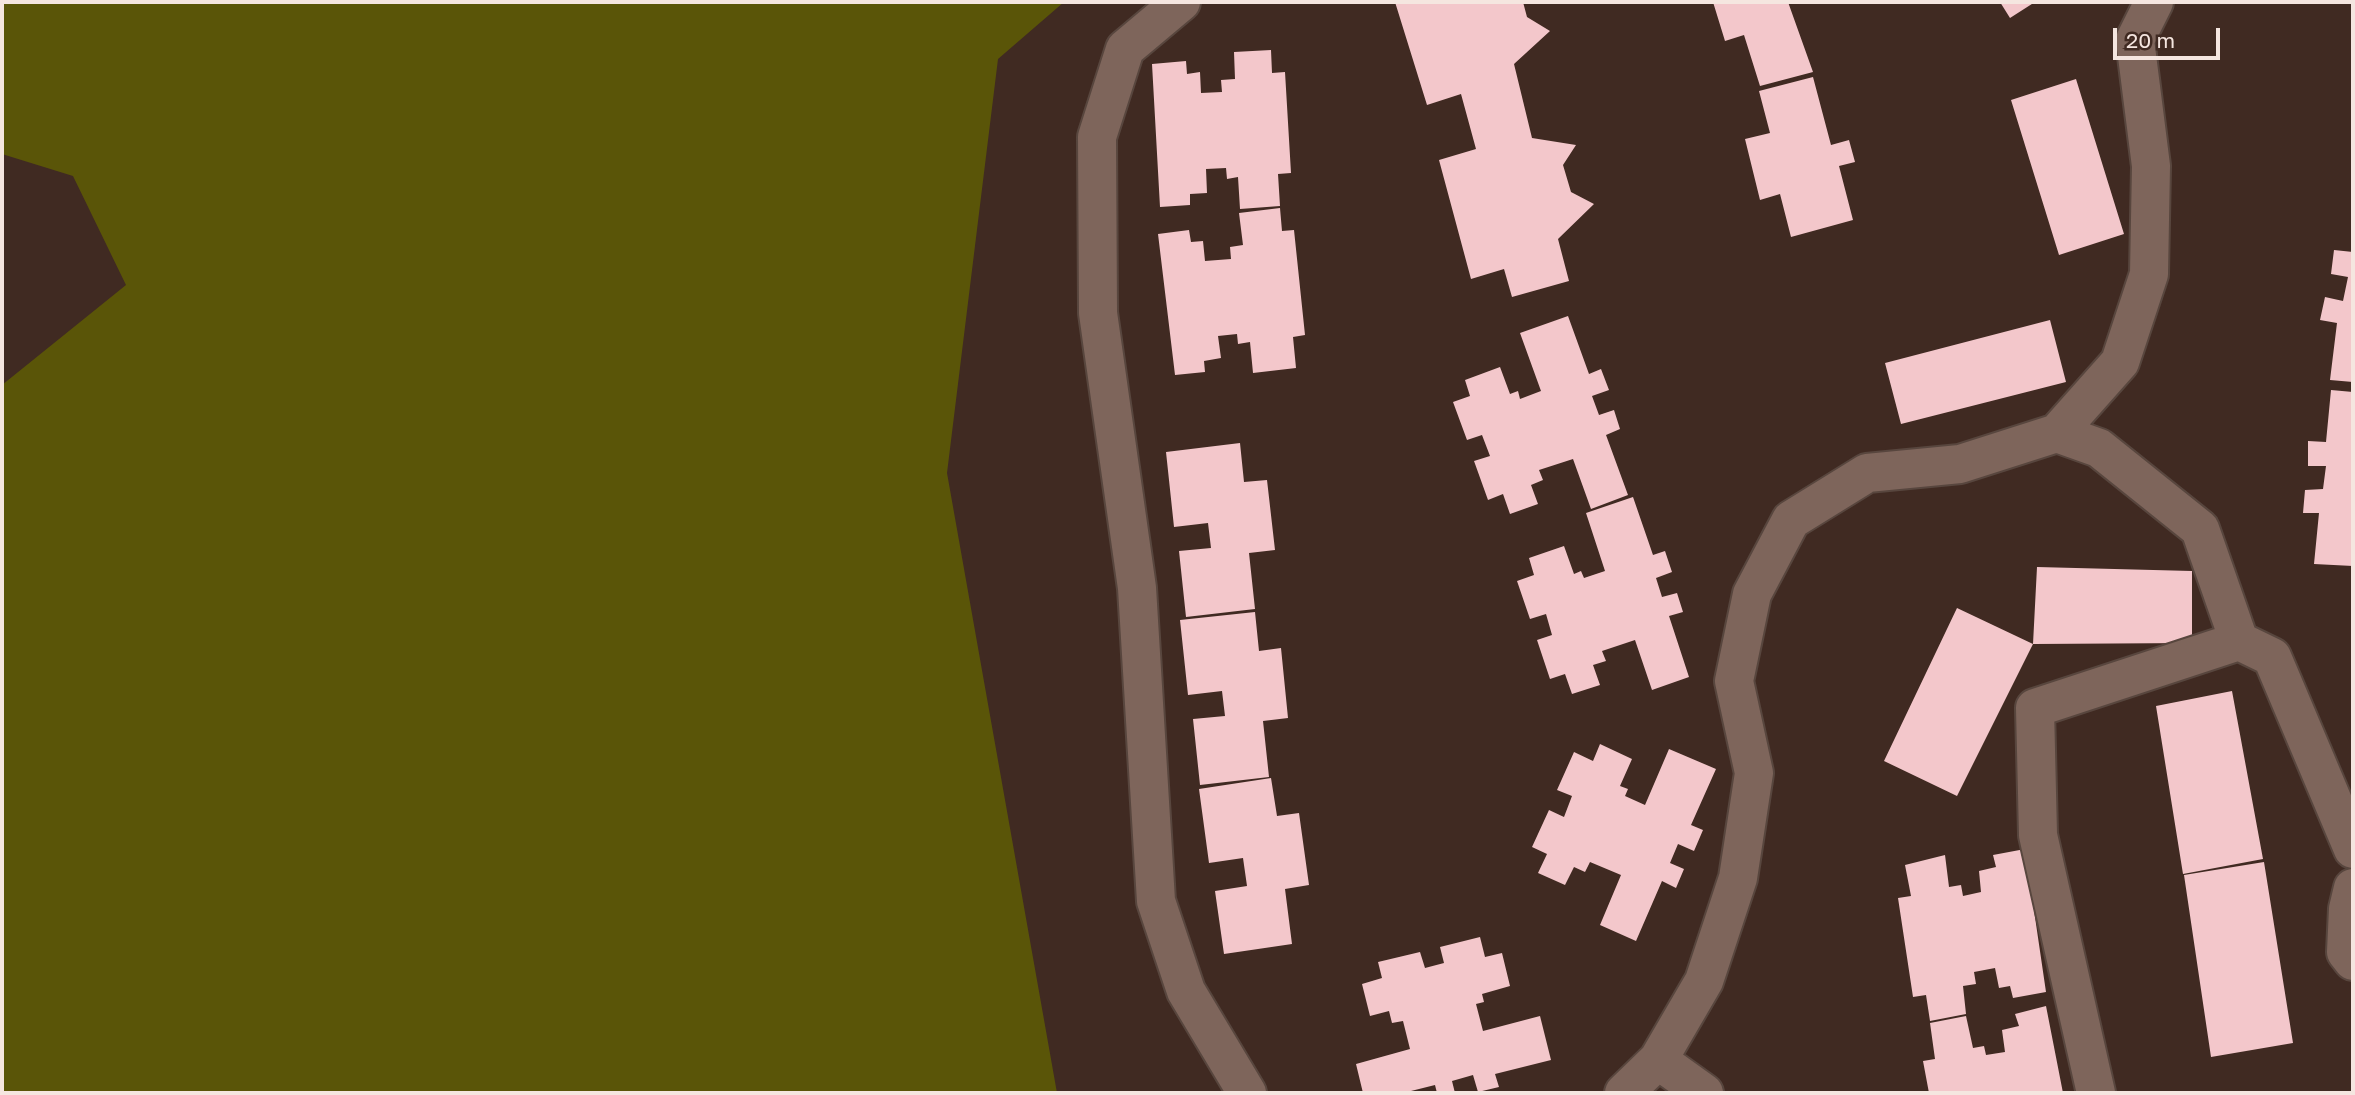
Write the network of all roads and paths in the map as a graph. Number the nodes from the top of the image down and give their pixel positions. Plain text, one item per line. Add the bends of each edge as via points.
1 (1181, 2) edge
2 (2154, 2) edge
3 (2057, 433) junction
4 (2239, 641) junction
5 (2353, 849) edge
6 (2353, 888) edge
7 (2353, 961) edge
8 (1658, 1060) junction
9 (1247, 1093) edge
10 (1624, 1093) edge
11 (1704, 1093) edge
12 (2096, 1093) edge

1 - 9 street via 1125,49 1097,137 1098,313 1137,588 1156,901 1186,991
2 - 3 street via 2134,40 2151,166 2149,274 2120,362
3 - 4 street via 2099,448 2200,529
3 - 8 street via 1960,464 1867,473 1791,520 1752,594 1734,681 1754,773 1738,878 1704,981
4 - 5 street via 2272,657
4 - 12 street via 2035,708 2038,835
6 - 7 street via 2346,952
8 - 10 street
8 - 11 street

